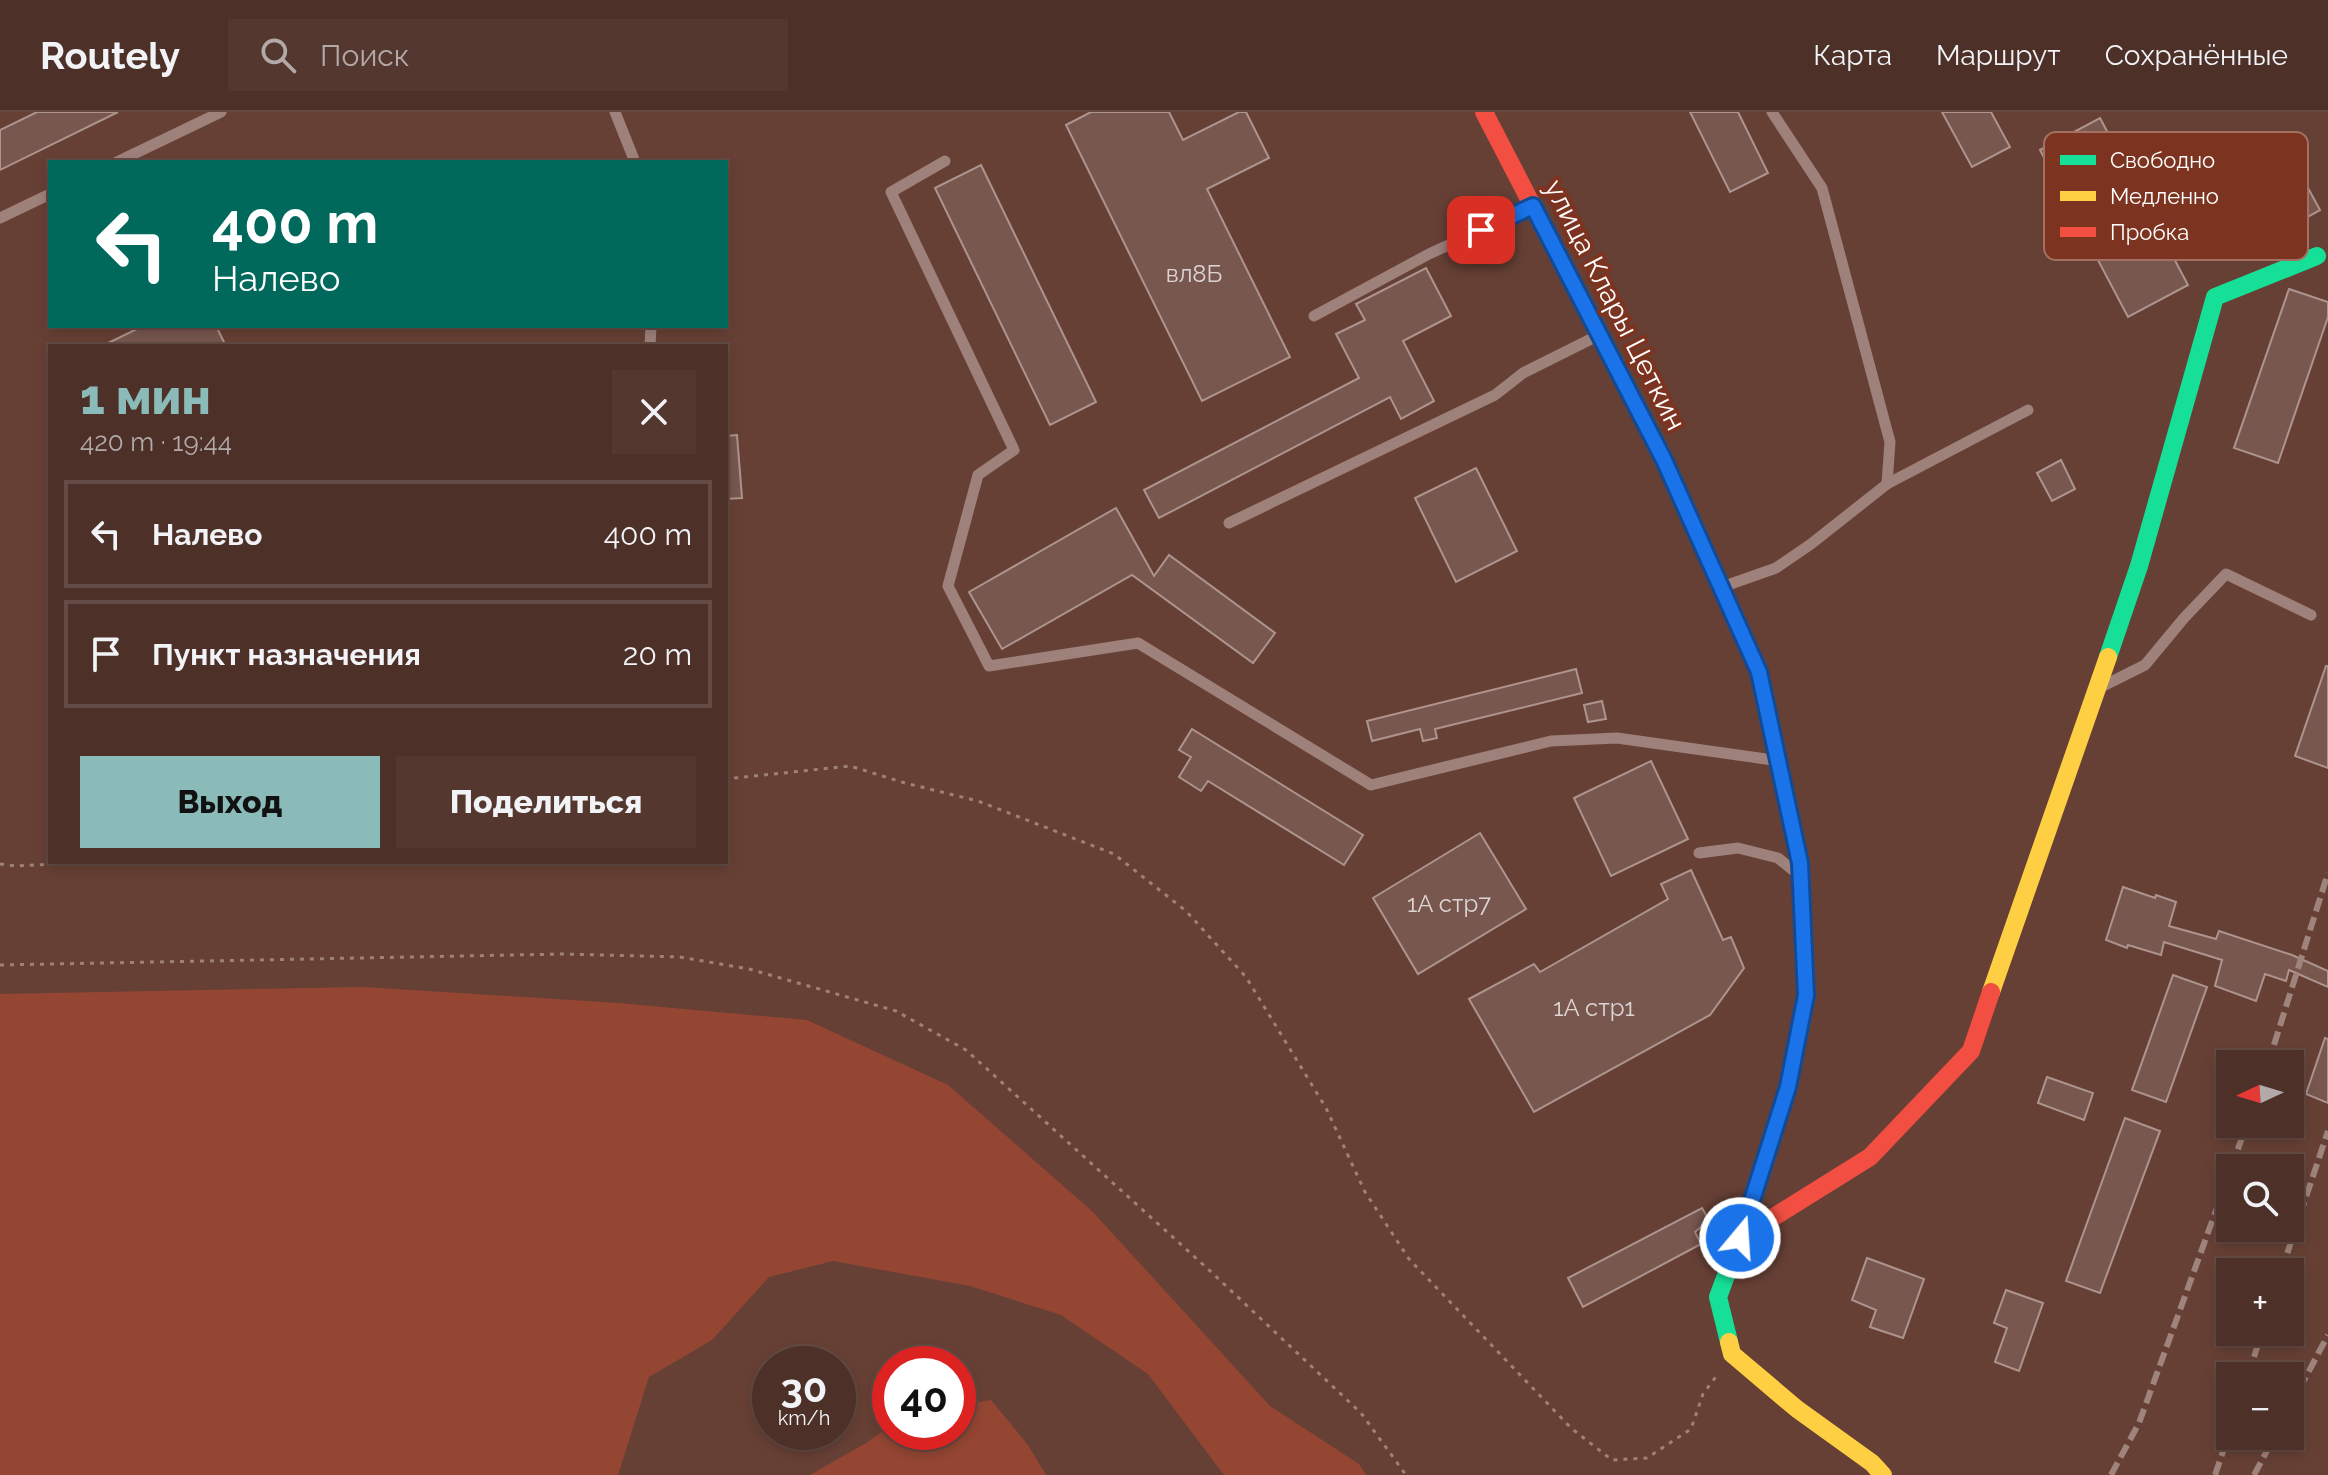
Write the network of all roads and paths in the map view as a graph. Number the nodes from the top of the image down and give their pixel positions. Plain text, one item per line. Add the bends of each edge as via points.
1 (221, 112) edge
2 (615, 112) edge
3 (1484, 112) edge
4 (1772, 112) edge
5 (121, 160) edge
6 (634, 160) edge
7 (945, 161) dead end
8 (48, 195) edge
9 (1533, 206) junction
10 (0, 218) edge
11 (2317, 256) dead end
12 (2307, 260) edge
13 (2308, 260) edge
14 (1314, 316) dead end
15 (1599, 335) junction
16 (2028, 410) dead end
17 (1887, 484) junction
18 (1229, 523) dead end
19 (1721, 588) junction
20 (2311, 615) dead end
21 (2096, 690) junction
22 (1778, 760) junction
23 (728, 783) edge
24 (1699, 853) dead end
25 (0, 864) edge
26 (56, 864) edge
27 (1801, 877) junction
28 (0, 965) edge
29 (1740, 1238) junction
30 (1732, 1354) junction
31 (1406, 1475) edge
32 (1883, 1475) edge

1 - 5 lane
2 - 6 lane
3 - 9 street, улица Клары Цеткин
4 - 17 lane via 1822,188 1890,442
7 - 22 lane via 891,192 1014,450 978,475 948,586 989,666 1138,643 1371,785 1551,741 1617,738
8 - 10 lane
9 - 14 lane
9 - 15 street, улица Клары Цеткин
11 - 13 street
12 - 21 street via 2215,297 2139,566
15 - 18 lane via 1523,373 1495,395
15 - 19 street, улица Клары Цеткин via 1664,460
16 - 17 lane
17 - 19 lane via 1776,568
19 - 22 street, улица Клары Цеткин via 1759,672
20 - 21 lane via 2226,574 2145,665
21 - 29 street via 1971,1051 1870,1157
22 - 27 street, улица Клары Цеткин
23 - 30 path via 850,766 978,801 1114,854 1186,911 1246,977 1326,1108 1365,1192 1409,1259 1571,1428 1612,1460 1647,1458 1691,1429 1703,1394
24 - 27 lane via 1738,848 1778,858
25 - 26 path
27 - 29 street, улица Клары Цеткин via 1806,995 1788,1087
28 - 31 path via 564,954 680,957 749,969 896,1011 966,1050 1208,1269 1361,1413
29 - 30 street, улица Клары Цеткин via 1718,1297
30 - 32 street

